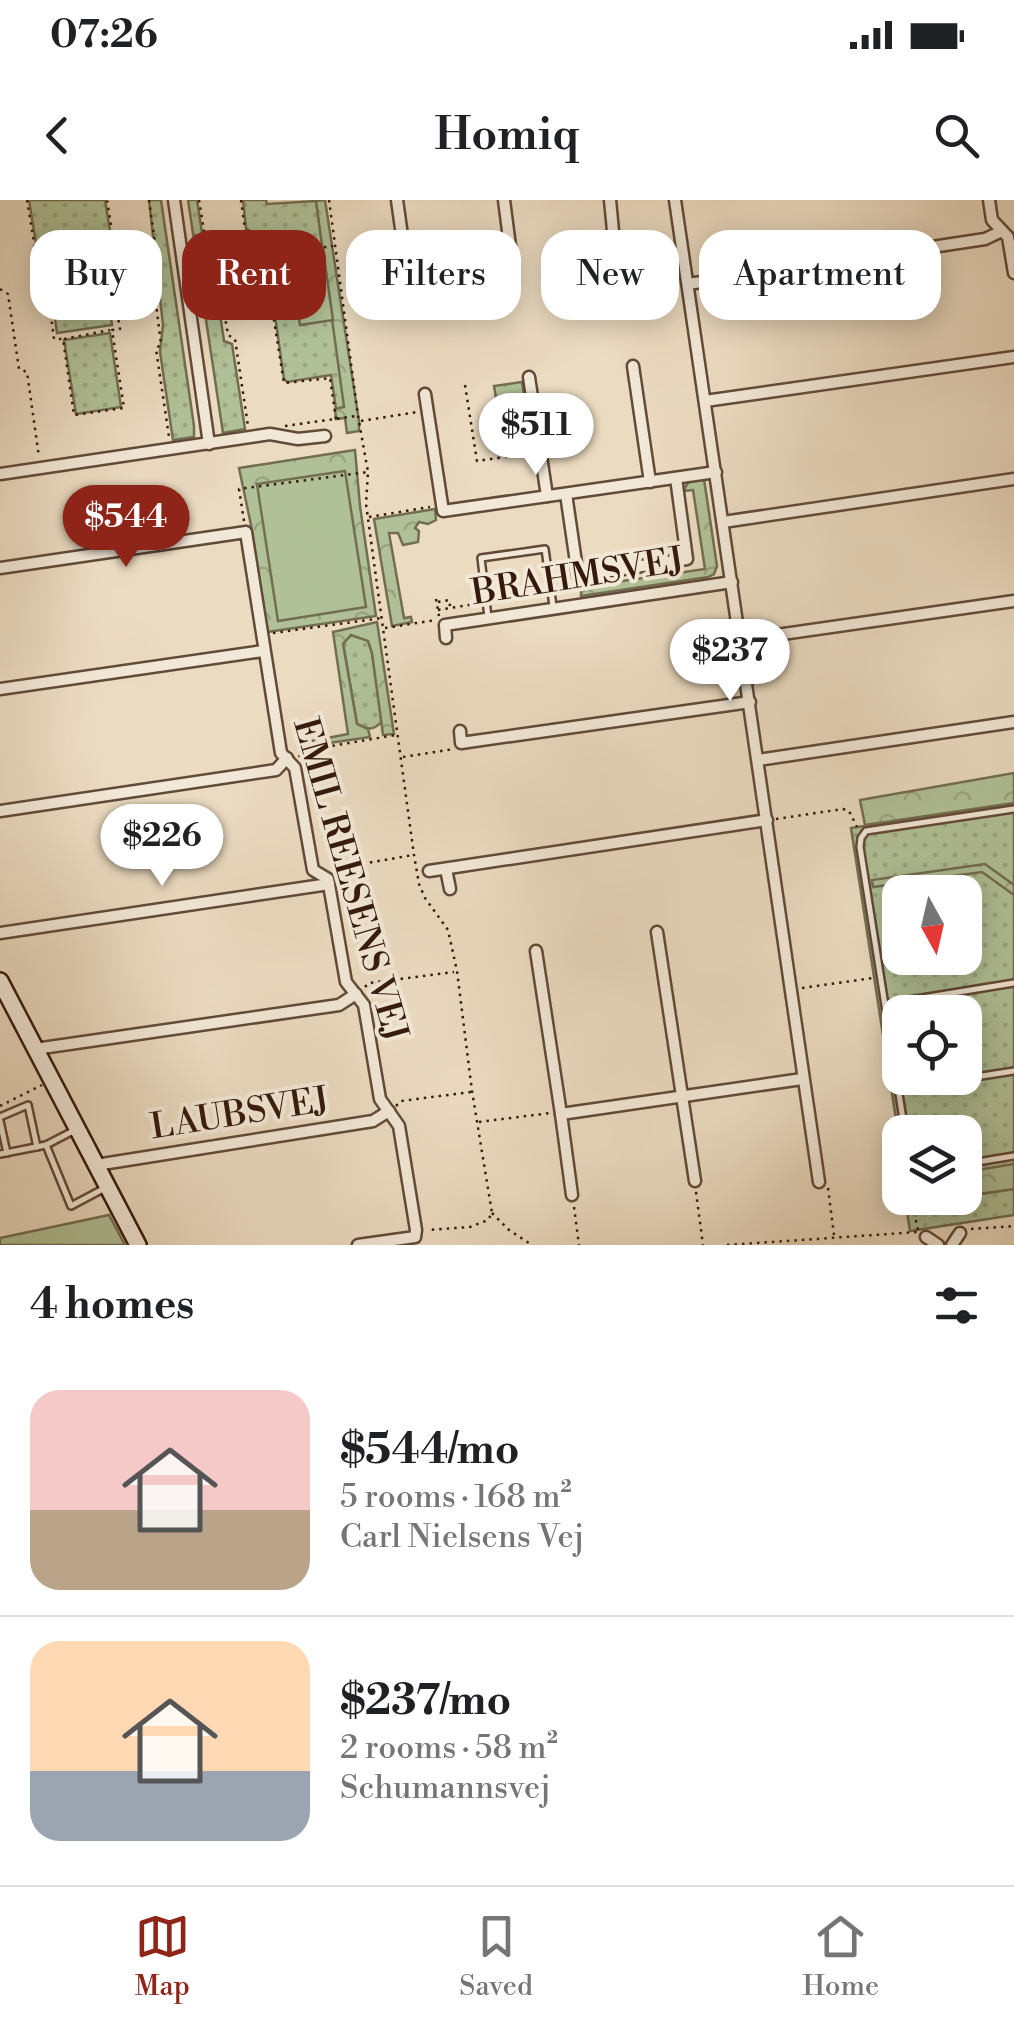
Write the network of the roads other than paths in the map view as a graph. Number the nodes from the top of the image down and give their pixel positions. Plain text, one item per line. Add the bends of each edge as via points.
1 (174, 200) edge
2 (397, 200) edge
3 (504, 200) edge
4 (610, 200) edge
5 (675, 200) edge
6 (989, 200) edge
7 (401, 230) edge
8 (508, 230) edge
9 (613, 230) edge
10 (1002, 231) junction
11 (1014, 273) edge
12 (688, 284) junction
13 (1014, 357) edge
14 (633, 366) dead end
15 (530, 377) dead end
16 (425, 394) dead end
17 (705, 401) junction
18 (325, 436) dead end
19 (210, 444) junction
20 (716, 472) junction
21 (0, 474) edge
22 (676, 478) junction
23 (1014, 479) edge
24 (650, 482) junction
25 (566, 494) junction
26 (547, 496) junction
27 (723, 522) junction
28 (0, 568) edge
29 (732, 582) junction
30 (1014, 601) edge
31 (553, 608) junction
32 (488, 618) junction
33 (446, 631) road end
34 (741, 640) junction
35 (263, 651) junction
36 (0, 690) edge
37 (750, 702) junction
38 (1014, 722) edge
39 (460, 737) road end
40 (758, 760) junction
41 (291, 763) junction
42 (1014, 809) edge
43 (0, 811) edge
44 (767, 820) junction
45 (446, 868) junction
46 (428, 871) dead end
47 (329, 882) junction
48 (450, 889) dead end
49 (657, 932) dead end
50 (0, 934) edge
51 (536, 951) dead end
52 (0, 981) edge
53 (1014, 983) edge
54 (356, 994) junction
55 (883, 995) edge
56 (940, 995) edge
57 (35, 1049) junction
58 (1014, 1071) edge
59 (982, 1076) edge
60 (802, 1079) junction
61 (684, 1097) junction
62 (389, 1112) junction
63 (561, 1114) junction
64 (0, 1119) edge
65 (77, 1128) junction
66 (46, 1145) junction
67 (37, 1147) junction
68 (3, 1154) edge
69 (1014, 1156) edge
70 (982, 1161) edge
71 (96, 1165) junction
72 (695, 1182) road end
73 (819, 1182) road end
74 (108, 1186) junction
75 (572, 1195) road end
76 (963, 1231) road end
77 (926, 1237) dead end
78 (138, 1245) edge
79 (358, 1245) edge
80 (938, 1245) edge
81 (952, 1245) edge

1 - 19 street
2 - 7 street
3 - 8 street
4 - 9 street
5 - 12 street
6 - 10 street
10 - 11 street
10 - 12 street via 985,239
12 - 17 street
13 - 17 street
14 - 24 street
15 - 26 street
16 - 26 street via 443,511
17 - 20 street
18 - 19 street via 274,434
19 - 21 street
20 - 22 street
20 - 27 street
22 - 24 street
22 - 25 street via 687,558 578,576
23 - 27 street
24 - 25 street
25 - 26 street
27 - 29 street
28 - 35 street, EMIL REESENS VEJ via 246,532
29 - 31 street, BRAHMSVEJ
29 - 34 street
30 - 34 street
31 - 32 street, BRAHMSVEJ
31 - 32 lane via 545,549 480,558
32 - 33 street, BRAHMSVEJ
34 - 37 street
35 - 36 street
35 - 41 street, EMIL REESENS VEJ via 280,753
37 - 39 street
37 - 40 street
38 - 40 street
40 - 44 street
41 - 43 street
41 - 47 street, EMIL REESENS VEJ via 312,870
42 - 55 lane via 866,831 861,838
44 - 45 street
44 - 60 street
45 - 46 street
45 - 48 street
47 - 50 street
47 - 54 street, EMIL REESENS VEJ via 346,982
49 - 61 street
51 - 63 street
52 - 57 street
53 - 56 lane
54 - 57 street via 339,1006
54 - 62 street, EMIL REESENS VEJ via 364,1005 380,1099
57 - 65 street
58 - 59 lane
60 - 61 street
60 - 73 street
61 - 63 street
61 - 72 street
62 - 71 street, LAUBSVEJ via 373,1121
62 - 79 street, EMIL REESENS VEJ via 398,1126 416,1234
63 - 75 street
64 - 67 lane via 28,1105
64 - 68 lane
65 - 66 lane
65 - 71 street
66 - 67 lane
66 - 74 lane via 71,1206
67 - 68 lane
69 - 70 lane
71 - 74 street
74 - 78 street
76 - 81 street
77 - 80 street

